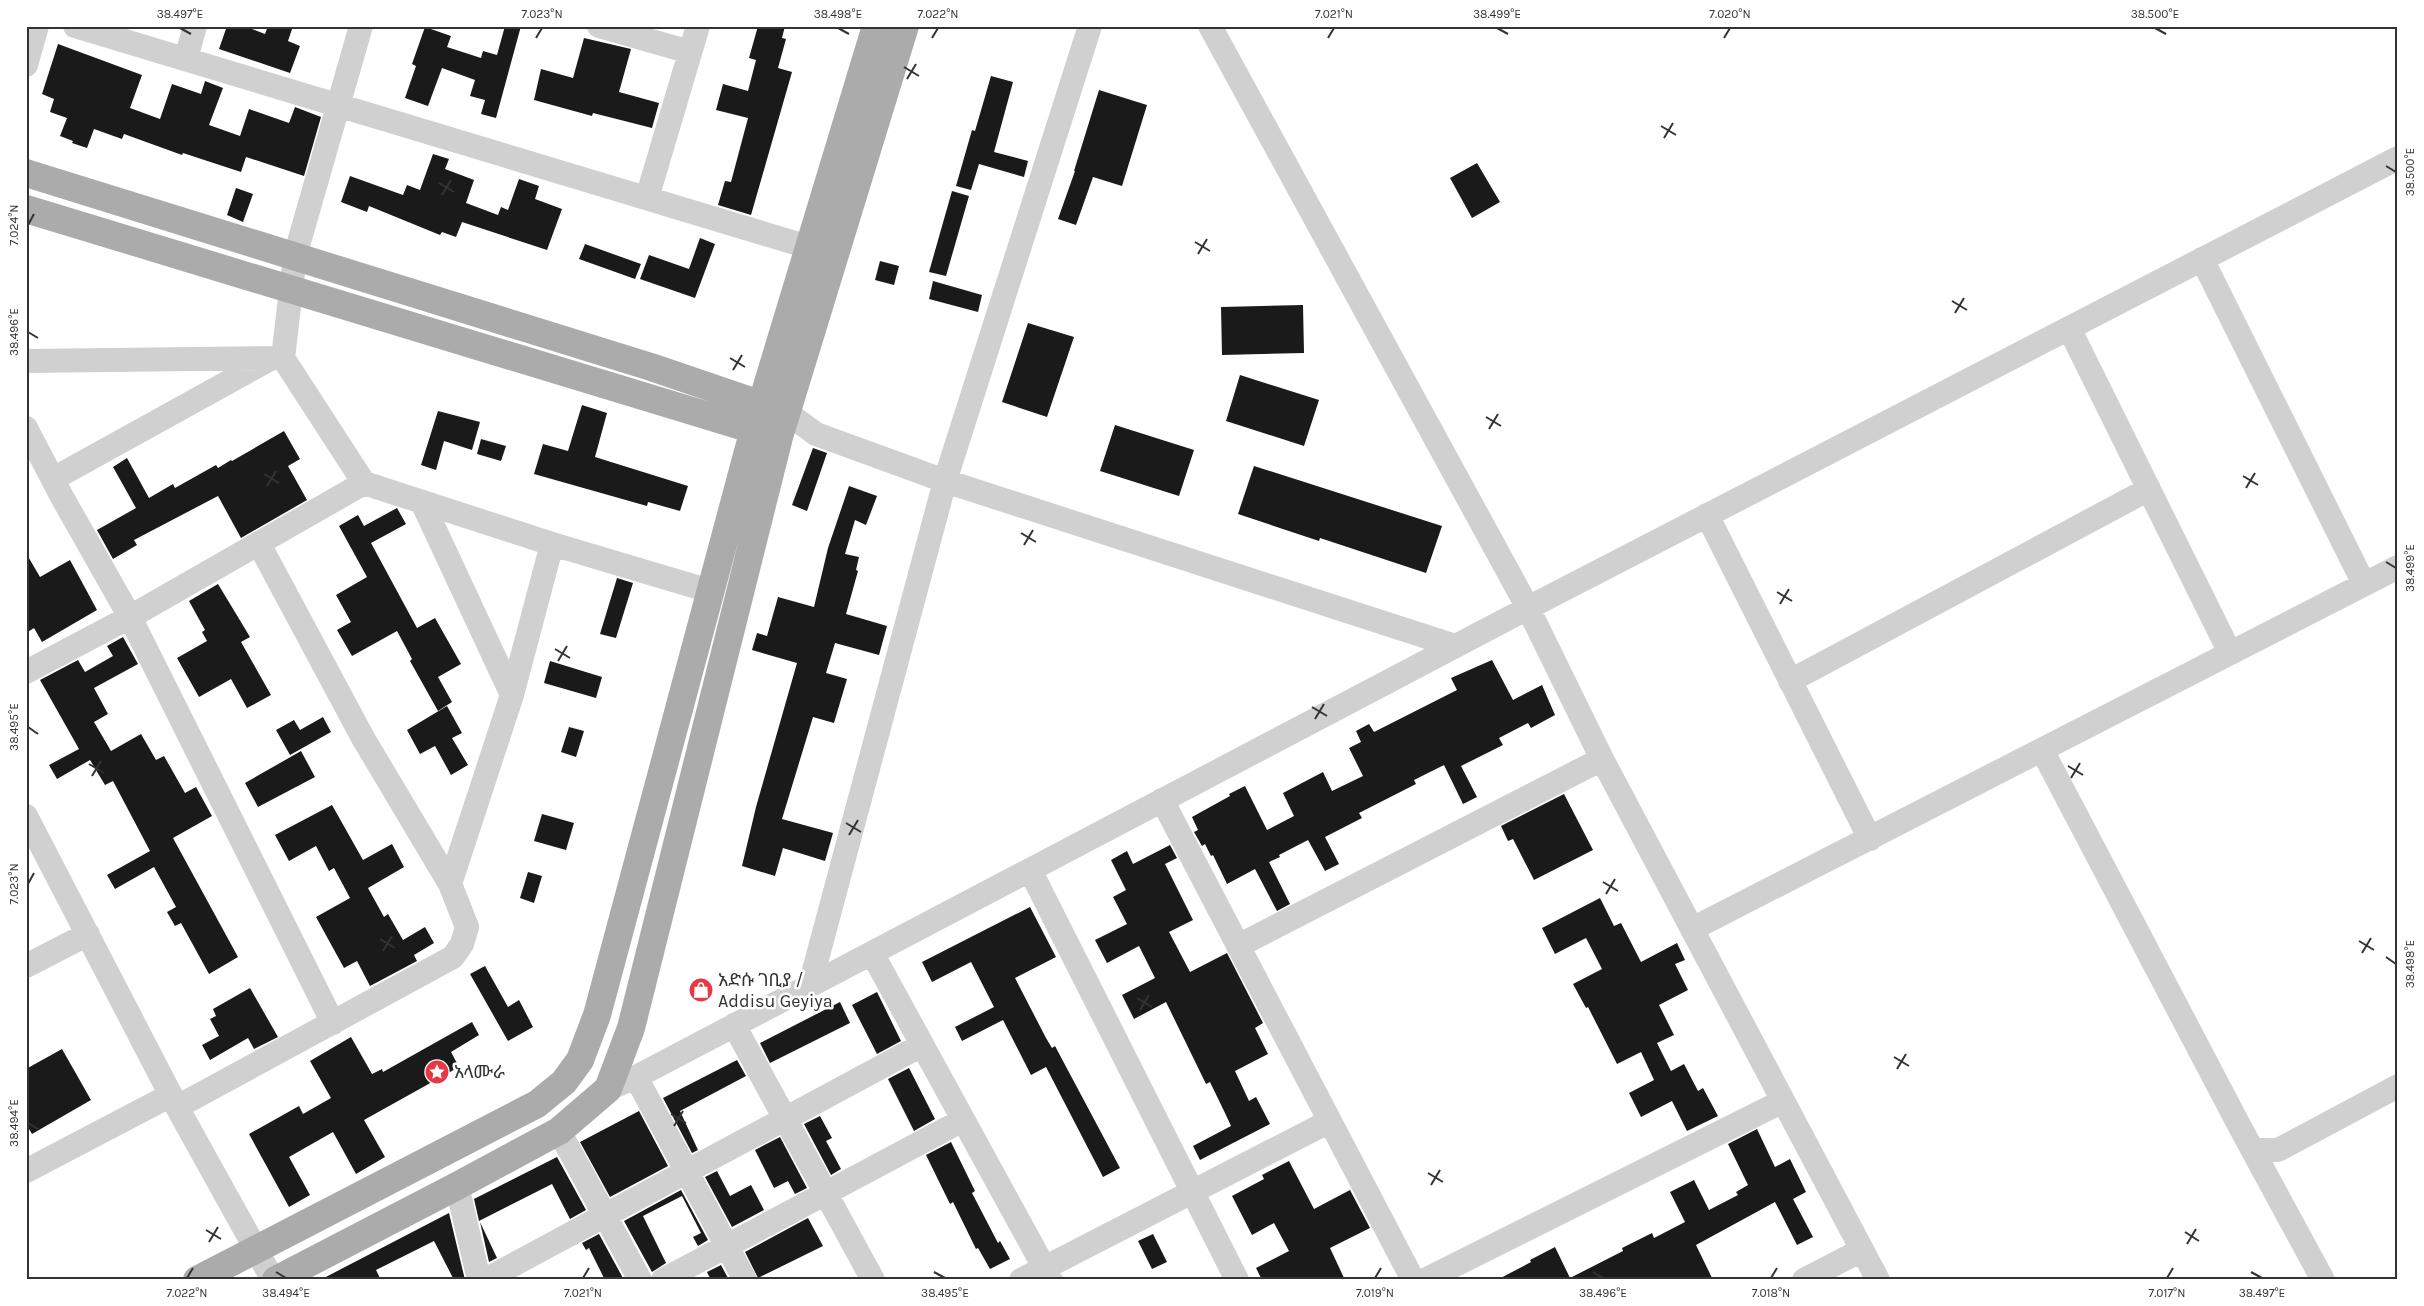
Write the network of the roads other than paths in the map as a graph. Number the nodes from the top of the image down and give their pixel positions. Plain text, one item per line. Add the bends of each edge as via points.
1 (37, 26) edge
2 (75, 26) edge
3 (195, 26) edge
4 (360, 26) edge
5 (599, 26) edge
6 (698, 26) edge
7 (876, 26) edge
8 (906, 26) edge
9 (1090, 26) edge
10 (1210, 26) edge
11 (690, 52) junction
12 (186, 59) junction
13 (26, 65) edge
14 (338, 104) junction
15 (2398, 158) edge
16 (26, 173) edge
17 (646, 198) junction
18 (26, 209) edge
19 (808, 247) junction
20 (835, 255) junction
21 (295, 256) junction
22 (2202, 259) junction
23 (289, 290) junction
24 (2069, 328) junction
25 (277, 358) junction
26 (26, 361) edge
27 (770, 421) junction
28 (26, 428) edge
29 (52, 479) junction
30 (946, 481) junction
31 (364, 483) junction
32 (2149, 489) junction
33 (422, 502) junction
34 (1707, 515) junction
35 (259, 544) junction
36 (552, 544) junction
37 (2398, 567) edge
38 (2364, 584) junction
39 (710, 590) junction
40 (1528, 608) junction
41 (130, 617) junction
42 (1455, 646) junction
43 (2230, 653) junction
44 (26, 672) edge
45 (1790, 680) junction
46 (512, 696) junction
47 (2042, 750) junction
48 (1602, 759) junction
49 (1162, 800) junction
50 (26, 816) edge
51 (1870, 838) junction
52 (1030, 870) junction
53 (450, 884) junction
54 (1692, 929) junction
55 (88, 934) junction
56 (1238, 946) junction
57 (872, 953) junction
58 (26, 966) edge
59 (810, 985) junction
60 (333, 1024) junction
61 (734, 1025) junction
62 (922, 1045) junction
63 (636, 1077) junction
64 (2398, 1086) edge
65 (608, 1089) junction
66 (174, 1101) junction
67 (1783, 1101) junction
68 (785, 1118) junction
69 (963, 1120) junction
70 (1330, 1121) junction
71 (559, 1130) junction
72 (2254, 1150) junction
73 (26, 1171) edge
74 (687, 1171) junction
75 (457, 1186) junction
76 (825, 1192) junction
77 (1192, 1193) junction
78 (606, 1214) junction
79 (727, 1245) junction
80 (254, 1249) junction
81 (1862, 1250) junction
82 (1048, 1274) edge
83 (197, 1280) edge
84 (275, 1280) edge
85 (479, 1280) edge
86 (485, 1280) edge
87 (640, 1280) edge
88 (663, 1280) edge
89 (745, 1280) edge
90 (873, 1280) edge
91 (1021, 1280) edge
92 (1237, 1280) edge
93 (1413, 1280) edge
94 (1425, 1280) edge
95 (1804, 1280) edge
96 (1878, 1280) edge
97 (2323, 1280) edge

1 - 13 street
2 - 12 street
3 - 12 street
4 - 14 street
5 - 11 street
6 - 11 street
7 - 19 main road
8 - 20 main road
9 - 30 street
10 - 40 street
11 - 17 street
12 - 14 street
14 - 17 street
14 - 21 street
15 - 22 street
16 - 21 main road
17 - 19 street
18 - 23 main road
19 - 20 street
19 - 27 main road
20 - 27 main road
21 - 23 street
21 - 27 main road via 650,367
22 - 24 street
22 - 38 street
23 - 25 street
23 - 27 main road
24 - 32 street
24 - 34 street
25 - 26 street
25 - 29 street
25 - 31 street
27 - 30 street via 816,434
27 - 39 main road
27 - 65 main road via 632,1028
28 - 29 street
29 - 41 street
30 - 42 street
30 - 59 street
31 - 33 street
31 - 35 street
32 - 43 street
32 - 45 street
33 - 36 street
33 - 46 street
34 - 40 street
34 - 45 street
35 - 41 street
35 - 53 street via 363,738
36 - 39 street
36 - 46 street
37 - 38 street
38 - 43 street
39 - 80 main road via 597,1015 580,1060 564,1082 537,1104
40 - 42 street
40 - 48 street
41 - 44 street
41 - 60 street
42 - 49 street
43 - 47 street
45 - 51 street
46 - 53 street
47 - 51 street
47 - 72 street
48 - 54 street
48 - 56 street
49 - 52 street
49 - 56 street
50 - 55 street
51 - 54 street
52 - 57 street
52 - 77 street
53 - 60 street via 467,927 462,944 453,957
54 - 67 street
55 - 58 street
55 - 66 street
56 - 70 street
57 - 59 street
57 - 62 street
59 - 61 street
60 - 66 street
61 - 63 street
61 - 68 street
62 - 68 street
62 - 69 street
63 - 65 street
63 - 74 street
64 - 72 street via 2278,1150
65 - 71 main road
66 - 73 street
66 - 80 street
67 - 81 street
67 - 94 street
68 - 74 street
68 - 76 street
69 - 76 street
69 - 82 street
70 - 77 street
70 - 93 street
71 - 75 main road
71 - 78 street
72 - 97 street
74 - 78 street
74 - 79 street
75 - 84 main road
75 - 85 street
76 - 79 street
76 - 90 street
77 - 82 street
77 - 92 street
78 - 86 street
78 - 87 street
79 - 88 street
79 - 89 street
80 - 83 main road
80 - 84 street
81 - 95 street
81 - 96 street
82 - 91 street

